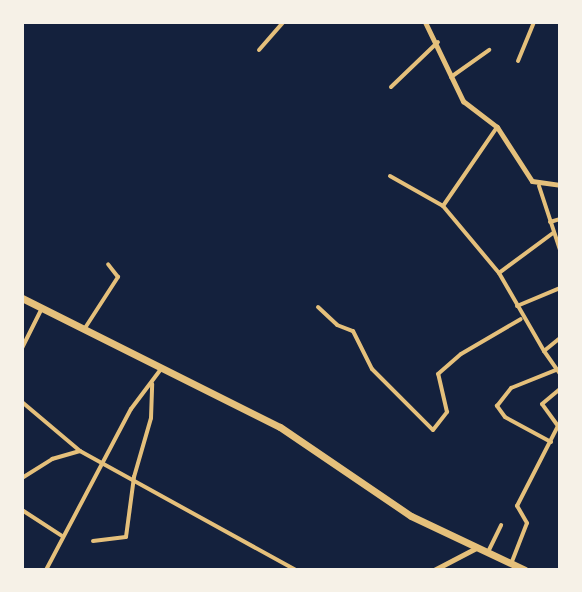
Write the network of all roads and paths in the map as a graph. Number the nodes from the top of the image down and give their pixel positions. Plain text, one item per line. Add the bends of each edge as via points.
1 (283, 22) edge
2 (425, 22) edge
3 (534, 22) edge
4 (438, 42) junction
5 (259, 50) dead end
6 (489, 50) dead end
7 (518, 61) dead end
8 (450, 77) junction
9 (391, 87) dead end
10 (497, 127) junction
11 (390, 176) dead end
12 (560, 185) edge
13 (539, 186) junction
14 (443, 206) junction
15 (560, 219) edge
16 (550, 222) junction
17 (553, 233) junction
18 (560, 250) edge
19 (108, 264) dead end
20 (499, 273) junction
21 (560, 288) edge
22 (22, 298) edge
23 (517, 306) junction
24 (318, 307) dead end
25 (42, 308) junction
26 (521, 320) junction
27 (84, 329) junction
28 (560, 338) edge
29 (22, 348) edge
30 (544, 351) junction
31 (162, 368) junction
32 (556, 370) junction
33 (560, 374) edge
34 (152, 383) junction
35 (560, 389) edge
36 (22, 402) edge
37 (551, 442) junction
38 (80, 451) junction
39 (102, 462) junction
40 (134, 477) junction
41 (22, 478) edge
42 (22, 510) edge
43 (501, 525) dead end
44 (62, 536) junction
45 (93, 541) dead end
46 (476, 548) junction
47 (488, 553) junction
48 (510, 564) junction
49 (46, 570) edge
50 (296, 570) edge
51 (434, 570) edge
52 (525, 570) edge

1 - 5 street
2 - 4 street
3 - 7 street
4 - 8 street
4 - 9 street
6 - 8 street
8 - 10 street via 463,101
10 - 13 street
10 - 14 street
11 - 14 street
12 - 13 street
13 - 16 street
14 - 20 street
15 - 16 street
16 - 17 street
17 - 18 street
17 - 20 street
19 - 27 street via 118,276
20 - 23 street
21 - 23 street
22 - 25 main road
23 - 26 street
24 - 26 street via 337,325 353,331 372,369 433,430 447,412 438,374 461,354
25 - 27 main road
25 - 29 street
26 - 30 street
27 - 31 main road
28 - 30 street
30 - 32 street
31 - 34 street
31 - 46 main road via 305,441 411,516
32 - 33 street
32 - 37 street via 511,388 496,406 505,417
34 - 39 street
34 - 40 street via 151,418
35 - 37 street via 542,404 558,426
36 - 38 street
37 - 48 street via 515,509 527,524
38 - 39 street
38 - 41 street via 52,459
39 - 40 street
39 - 44 street
40 - 45 street via 126,537
40 - 50 street
42 - 44 street
43 - 47 street
44 - 49 street
46 - 47 main road
46 - 51 street
47 - 48 main road
48 - 52 main road

